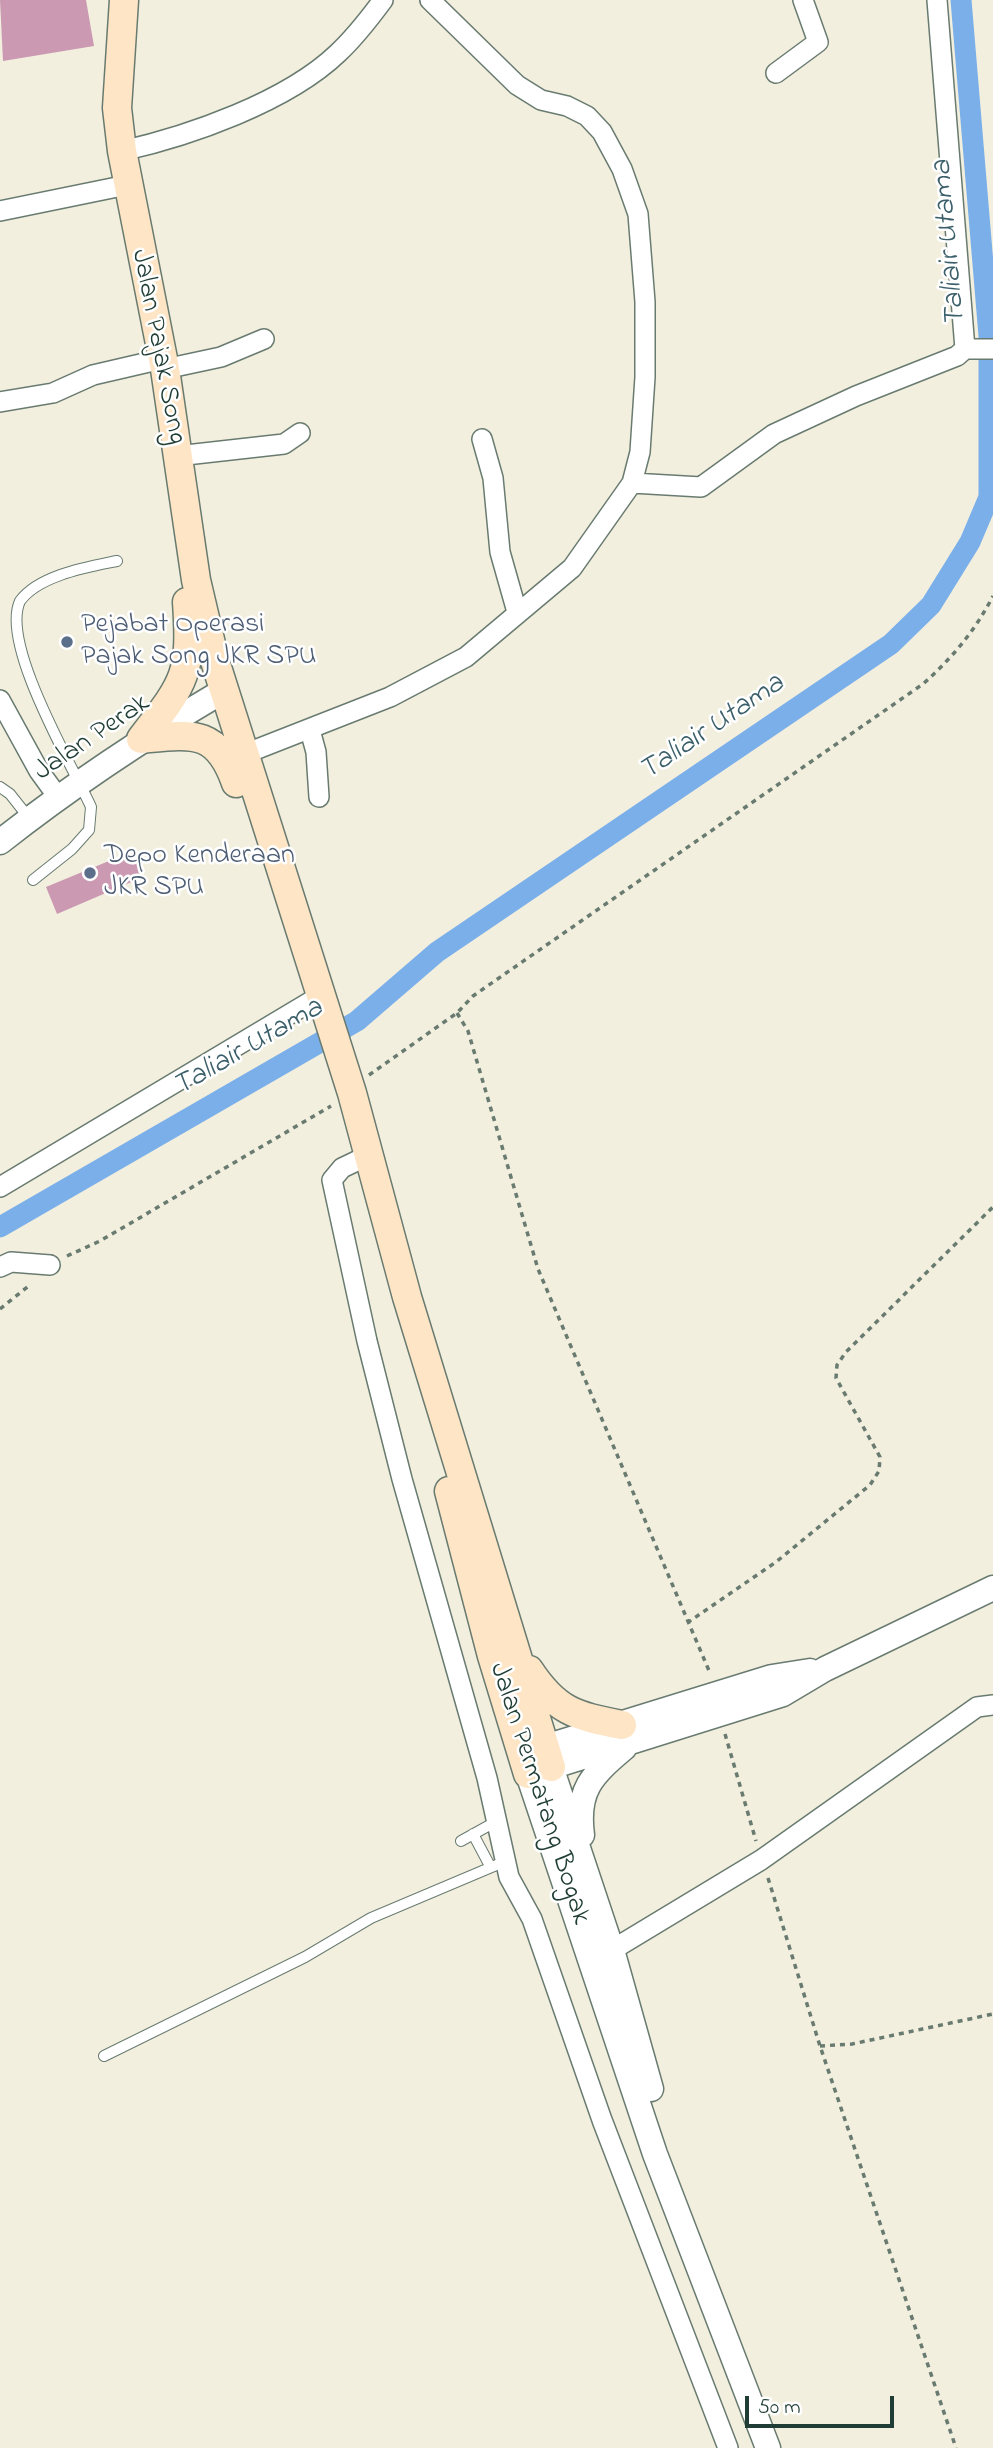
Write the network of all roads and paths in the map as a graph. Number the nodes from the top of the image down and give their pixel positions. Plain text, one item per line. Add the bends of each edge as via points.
1 (124, 0) edge
2 (383, 0) edge
3 (430, 0) edge
4 (803, 0) edge
5 (937, 0) edge
6 (776, 73) dead end
7 (121, 152) junction
8 (127, 186) junction
9 (0, 211) edge
10 (264, 339) dead end
11 (978, 349) edge
12 (163, 364) junction
13 (0, 402) edge
14 (300, 433) dead end
15 (482, 439) dead end
16 (177, 456) junction
17 (632, 483) junction
18 (117, 561) dead end
19 (196, 580) junction
20 (993, 596) edge
21 (517, 612) junction
22 (223, 691) junction
23 (0, 700) edge
24 (310, 730) junction
25 (141, 739) junction
26 (242, 755) junction
27 (79, 782) junction
28 (0, 787) edge
29 (58, 797) junction
30 (319, 797) dead end
31 (29, 819) junction
32 (0, 842) edge
33 (33, 880) dead end
34 (305, 951) junction
35 (322, 1003) junction
36 (457, 1013) junction
37 (352, 1093) junction
38 (369, 1155) junction
39 (0, 1187) edge
40 (993, 1207) edge
41 (50, 1265) junction
42 (0, 1267) edge
43 (407, 1297) junction
44 (0, 1309) edge
45 (993, 1588) edge
46 (687, 1623) junction
47 (516, 1650) junction
48 (718, 1705) junction
49 (993, 1705) edge
50 (626, 1734) junction
51 (536, 1761) junction
52 (497, 1821) junction
53 (473, 1834) junction
54 (461, 1841) dead end
55 (761, 1860) junction
56 (498, 1864) junction
57 (586, 1873) junction
58 (612, 1950) junction
59 (993, 2014) edge
60 (820, 2046) junction
61 (104, 2056) dead end
62 (704, 2282) junction
63 (728, 2448) edge
64 (768, 2448) edge
65 (956, 2448) edge

1 - 7 main road, Jalan Pajak Song via 118,81
2 - 7 street via 338,54 309,77 177,139
3 - 17 street via 517,85 541,100 587,116 602,132 622,169 638,214 645,302 644,421
4 - 6 street via 818,42
5 - 11 street
7 - 8 main road, Jalan Pajak Song
8 - 9 street
8 - 12 main road, Jalan Pajak Song
10 - 12 street via 221,357
11 - 17 street via 856,396 774,434 701,487
12 - 13 street via 93,375 53,393
12 - 16 main road, Jalan Pajak Song
14 - 16 street via 284,444
15 - 21 street via 493,478 500,552
16 - 19 main road, Jalan Pajak Song
17 - 21 street via 572,568
18 - 27 lane via 62,573 20,601 15,615 14,647 23,675
19 - 22 main road, Jalan Pajak Song
19 - 25 main road via 187,598 190,657 185,675
20 - 36 path via 954,656 923,684 473,996
21 - 24 street via 466,657 390,697
22 - 25 street, Jalan Perak
22 - 26 main road, Jalan Permatang Bogak
23 - 29 street
24 - 26 street
24 - 30 street
25 - 27 street, Jalan Perak
25 - 34 main road via 182,735 219,748 275,900 289,932
26 - 34 main road, Jalan Permatang Bogak
27 - 29 street, Jalan Perak
27 - 33 lane via 91,807 89,830
28 - 31 lane
29 - 31 street, Jalan Perak
31 - 32 street, Jalan Perak
34 - 35 main road, Jalan Permatang Bogak
35 - 37 main road, Jalan Permatang Bogak
35 - 39 street
36 - 37 path via 377,1067
36 - 46 path via 468,1031 538,1269
37 - 38 main road, Jalan Permatang Bogak
37 - 41 path via 112,1234
38 - 43 main road, Jalan Permatang Bogak
38 - 52 street via 342,1168 332,1180 401,1479
40 - 46 path via 837,1365 836,1378 880,1457 879,1471 870,1485 776,1562
41 - 42 street via 11,1262
41 - 44 path
43 - 47 main road, Jalan Permatang Bogak
43 - 51 main road, Jalan Permatang Bogak via 437,1448 492,1656
45 - 48 street via 783,1693
46 - 48 path
47 - 50 main road via 557,1705
47 - 51 main road, Jalan Permatang Bogak
48 - 50 street
48 - 55 path
49 - 55 street via 977,1707
50 - 51 street
50 - 57 street via 581,1797
51 - 57 street, Jalan Permatang Bogak
51 - 62 street, Jalan Permatang Bogak via 655,2154
52 - 53 lane
52 - 56 street
53 - 54 lane
53 - 56 lane
55 - 58 street
55 - 60 path
56 - 61 lane via 371,1918 306,1957
56 - 63 street via 532,1919 602,2120
57 - 58 street, Jalan Permatang Bogak
58 - 62 street, Jalan Permatang Bogak
59 - 60 path via 852,2044
60 - 65 path
62 - 64 street, Jalan Permatang Bogak

